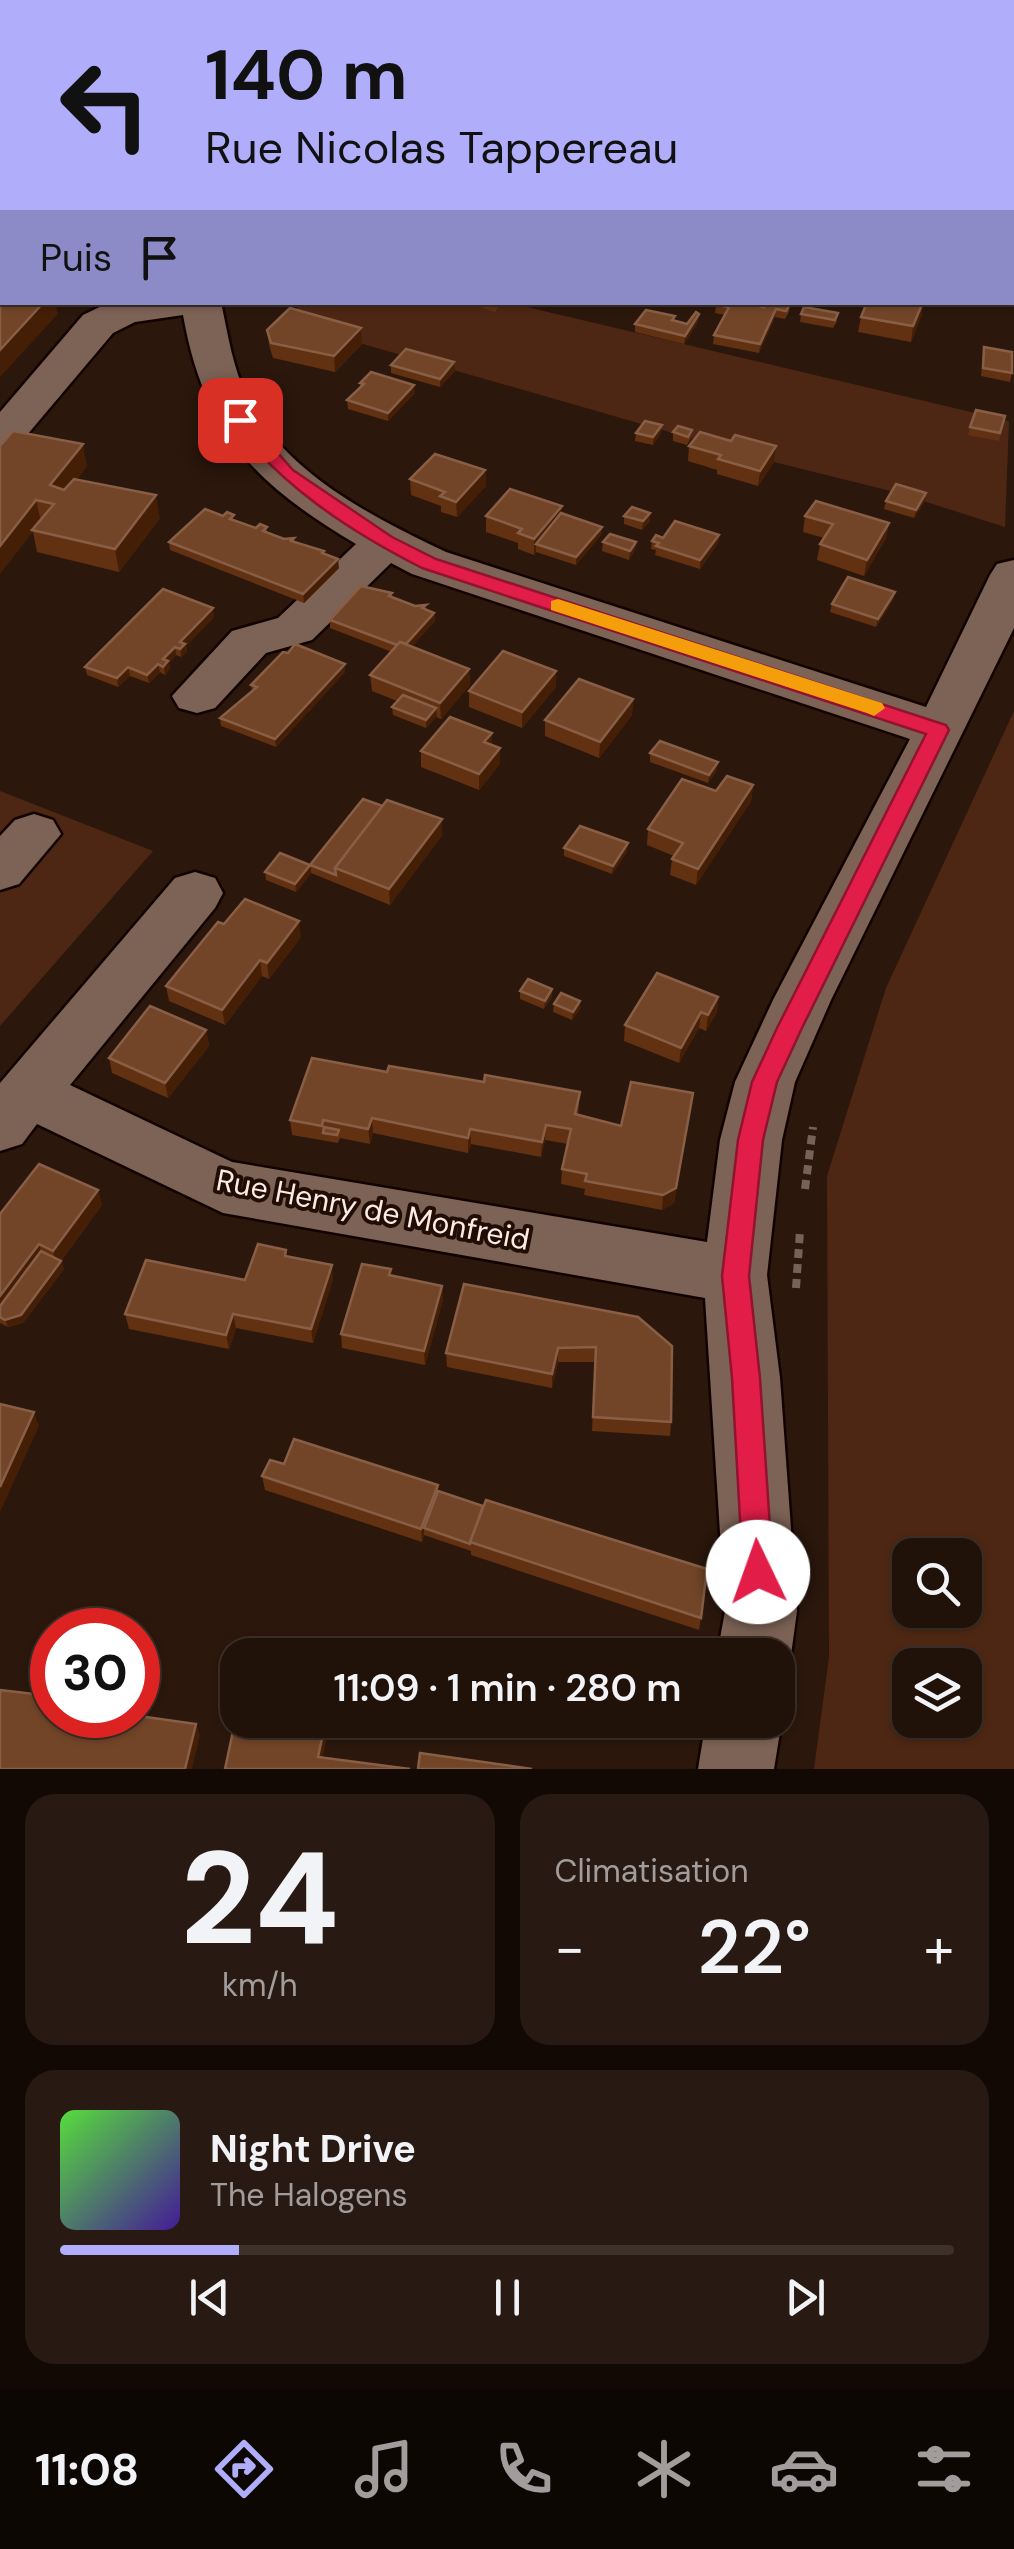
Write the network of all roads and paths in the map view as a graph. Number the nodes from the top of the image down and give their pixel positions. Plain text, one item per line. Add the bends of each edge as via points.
1 (169, 305) edge
2 (202, 305) edge
3 (0, 439) edge
4 (385, 542) junction
5 (1014, 574) edge
6 (196, 696) dead end
7 (938, 730) junction
8 (195, 893) dead end
9 (14, 1109) edge
10 (814, 1119) dead end
11 (804, 1195) dead end
12 (801, 1214) dead end
13 (735, 1276) junction
14 (796, 1294) dead end
15 (757, 1638) edge
16 (741, 1738) edge
17 (736, 1769) edge

1 - 3 street via 126,311 98,324
2 - 4 street via 214,366 252,439 286,474
4 - 6 street via 294,630 250,642
4 - 7 street via 429,564
5 - 7 street
7 - 13 street via 765,1082
8 - 9 street, Rue Henry de Monfreid
9 - 13 street, Rue Henry de Monfreid via 224,1187
10 - 11 path
12 - 14 path
13 - 15 street via 761,1611
16 - 17 street

